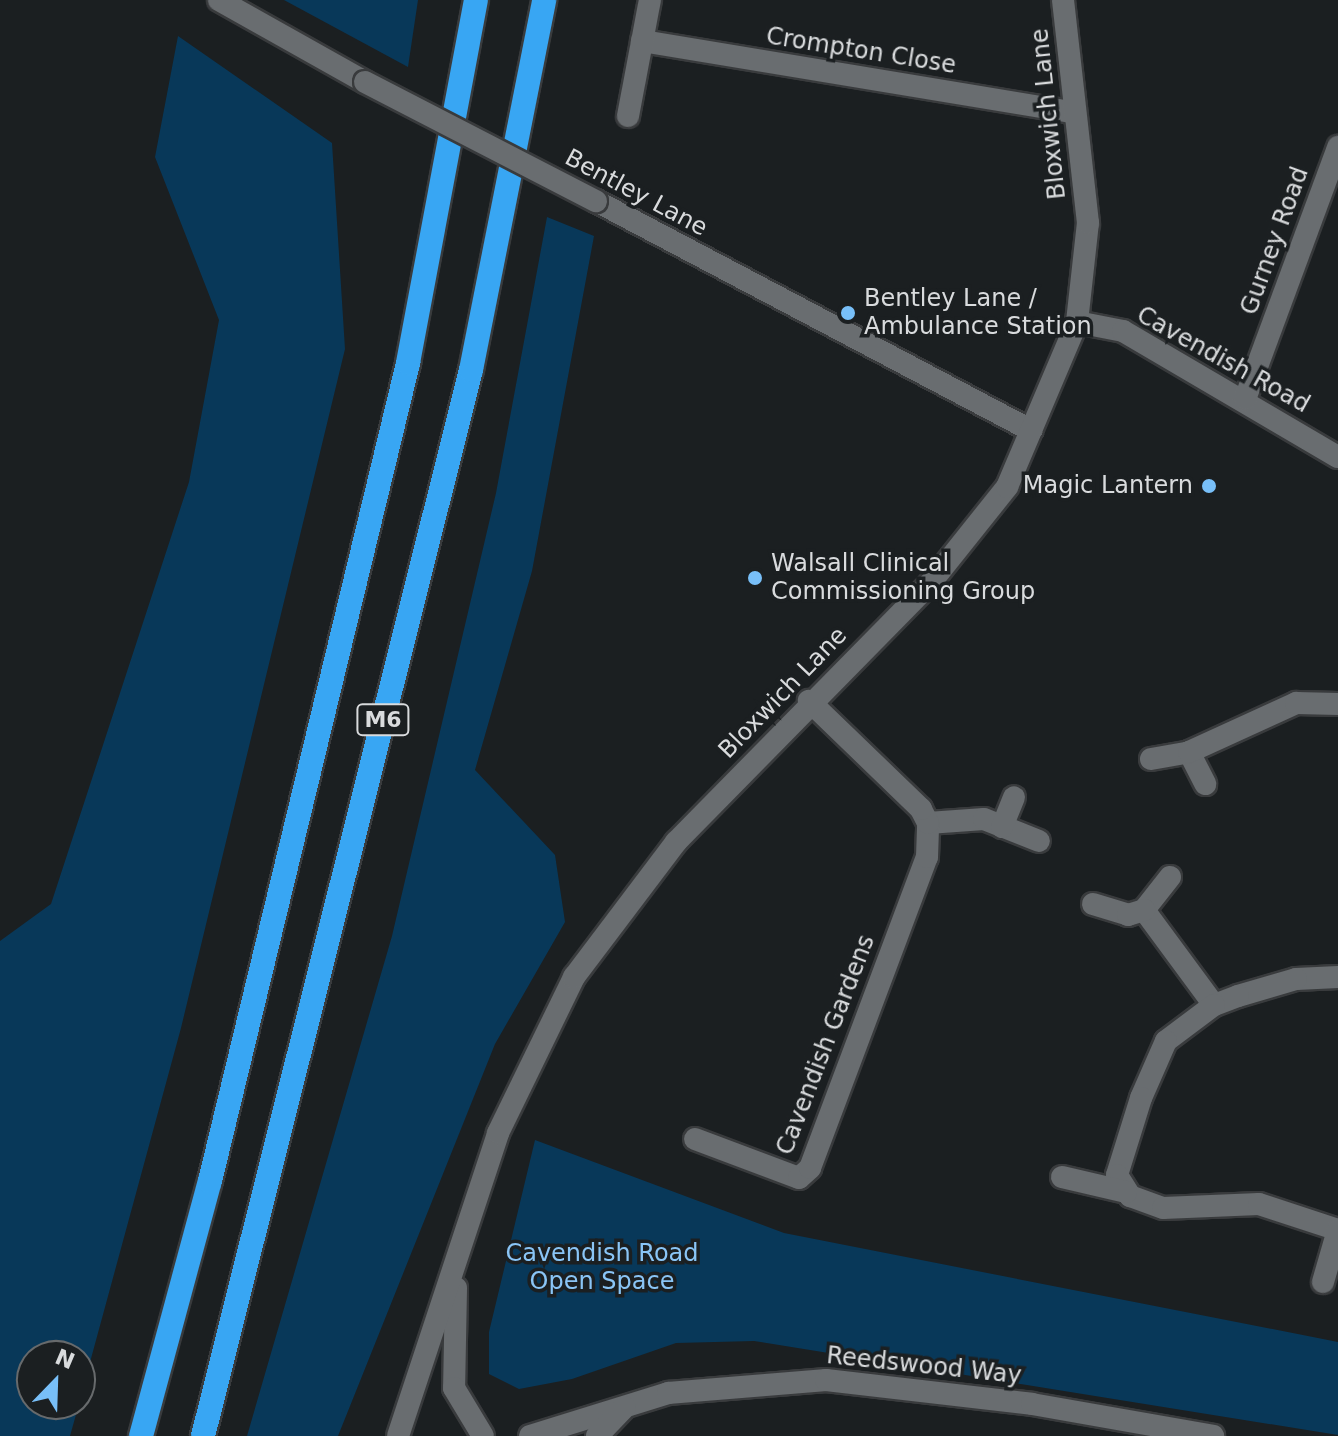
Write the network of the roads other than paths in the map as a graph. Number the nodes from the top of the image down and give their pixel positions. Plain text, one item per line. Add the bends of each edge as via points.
1 (219, 0) edge
2 (476, 0) edge
3 (544, 0) edge
4 (650, 0) edge
5 (1063, 0) edge
6 (642, 41) junction
7 (1072, 112) junction
8 (628, 116) dead end
9 (1338, 147) edge
10 (1077, 322) junction
11 (1245, 399) junction
12 (1031, 430) junction
13 (1338, 457) edge
14 (809, 701) junction
15 (1338, 704) edge
16 (1189, 752) junction
17 (1151, 759) dead end
18 (1205, 784) dead end
19 (1014, 797) dead end
20 (928, 823) junction
21 (1002, 827) junction
22 (1039, 841) dead end
23 (1170, 877) dead end
24 (1093, 904) dead end
25 (1144, 910) junction
26 (1338, 977) edge
27 (1214, 1005) junction
28 (695, 1139) dead end
29 (1062, 1177) dead end
30 (1126, 1192) junction
31 (1338, 1230) edge
32 (457, 1267) junction
33 (1323, 1282) dead end
34 (629, 1403) junction
35 (141, 1436) edge
36 (203, 1436) edge
37 (398, 1436) edge
38 (483, 1436) edge
39 (530, 1436) edge
40 (597, 1436) edge
41 (1213, 1436) edge

1 - 12 street, Bentley Lane, bridge via 365,82
2 - 35 highway, M6 via 408,363 210,1181
3 - 36 highway, M6 via 471,370
4 - 6 street
5 - 7 street, Bloxwich Lane
6 - 7 street, Crompton Close
6 - 8 street
7 - 10 street, Bloxwich Lane via 1088,223
9 - 11 street, Gurney Road
10 - 11 street, Cavendish Road via 1123,331
10 - 12 street, Bloxwich Lane
11 - 13 street, Cavendish Road
12 - 14 street, Bloxwich Lane via 1007,487 928,586
14 - 20 street via 921,809
14 - 32 street, Bloxwich Lane via 676,842 574,977 498,1133
15 - 16 street via 1296,703
16 - 17 street
16 - 18 street
19 - 21 street
20 - 21 street via 984,819
20 - 28 street, Cavendish Gardens via 927,857 810,1168 799,1178
21 - 22 street
23 - 25 street
24 - 25 street via 1128,915
25 - 27 street
26 - 27 street via 1296,979
27 - 30 street via 1166,1041 1157,1057 1117,1163
29 - 30 street
30 - 31 street via 1163,1208 1259,1204
31 - 33 street
32 - 37 street, Bloxwich Lane
32 - 38 street, Bloxwich Lane via 454,1388
34 - 39 street, Reedswood Way
34 - 40 street
34 - 41 street, Reedswood Way via 751,1383 826,1380 1032,1404

